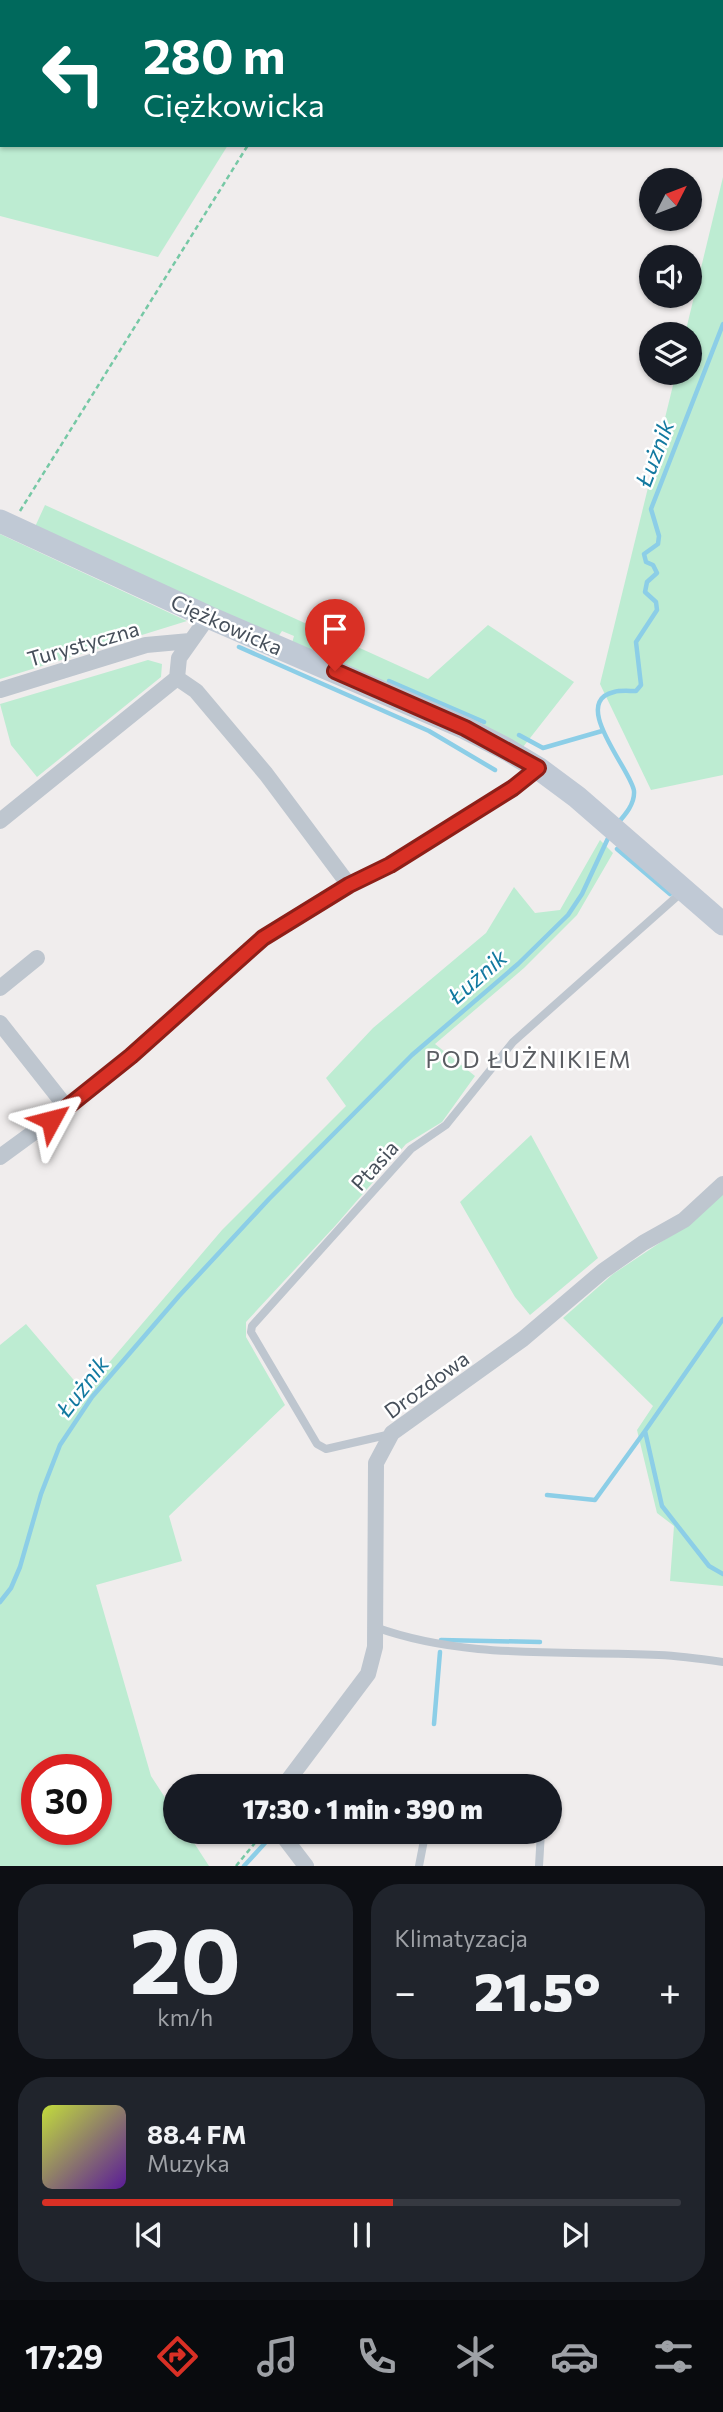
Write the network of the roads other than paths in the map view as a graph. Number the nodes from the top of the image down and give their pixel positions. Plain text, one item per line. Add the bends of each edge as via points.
1 (6, 524) edge
2 (208, 617) junction
3 (190, 642) junction
4 (177, 678) junction
5 (0, 690) edge
6 (538, 768) junction
7 (0, 821) edge
8 (349, 885) junction
9 (684, 890) junction
10 (723, 924) edge
11 (37, 958) dead end
12 (0, 988) edge
13 (0, 1023) edge
14 (67, 1108) junction
15 (0, 1157) edge
16 (723, 1184) edge
17 (392, 1433) junction
18 (375, 1627) junction
19 (723, 1662) edge
20 (293, 1774) edge
21 (289, 1844) edge
22 (423, 1844) edge
23 (540, 1844) edge
24 (306, 1866) edge
25 (419, 1866) edge
26 (538, 1866) edge

1 - 2 street, Ciężkowicka
2 - 3 street
2 - 6 street, Ciężkowicka via 465,728
3 - 4 street via 179,658
3 - 5 street, Turystyczna via 146,645
4 - 7 street
4 - 8 street via 195,691 266,774
6 - 8 street via 401,858
6 - 9 street, Ciężkowicka
8 - 14 street via 263,938
9 - 10 street, Ciężkowicka
9 - 17 lane, Ptasia via 513,1042 446,1125 411,1149 252,1326 251,1332 317,1444 326,1450
11 - 12 street
13 - 14 street
14 - 15 street
16 - 17 street, Drozdowa via 684,1220 603,1270 523,1339
17 - 18 street, Drozdowa via 376,1463
18 - 19 lane via 446,1647 660,1655
18 - 20 street, Drozdowa via 368,1674
21 - 24 street
22 - 25 lane
23 - 26 lane

